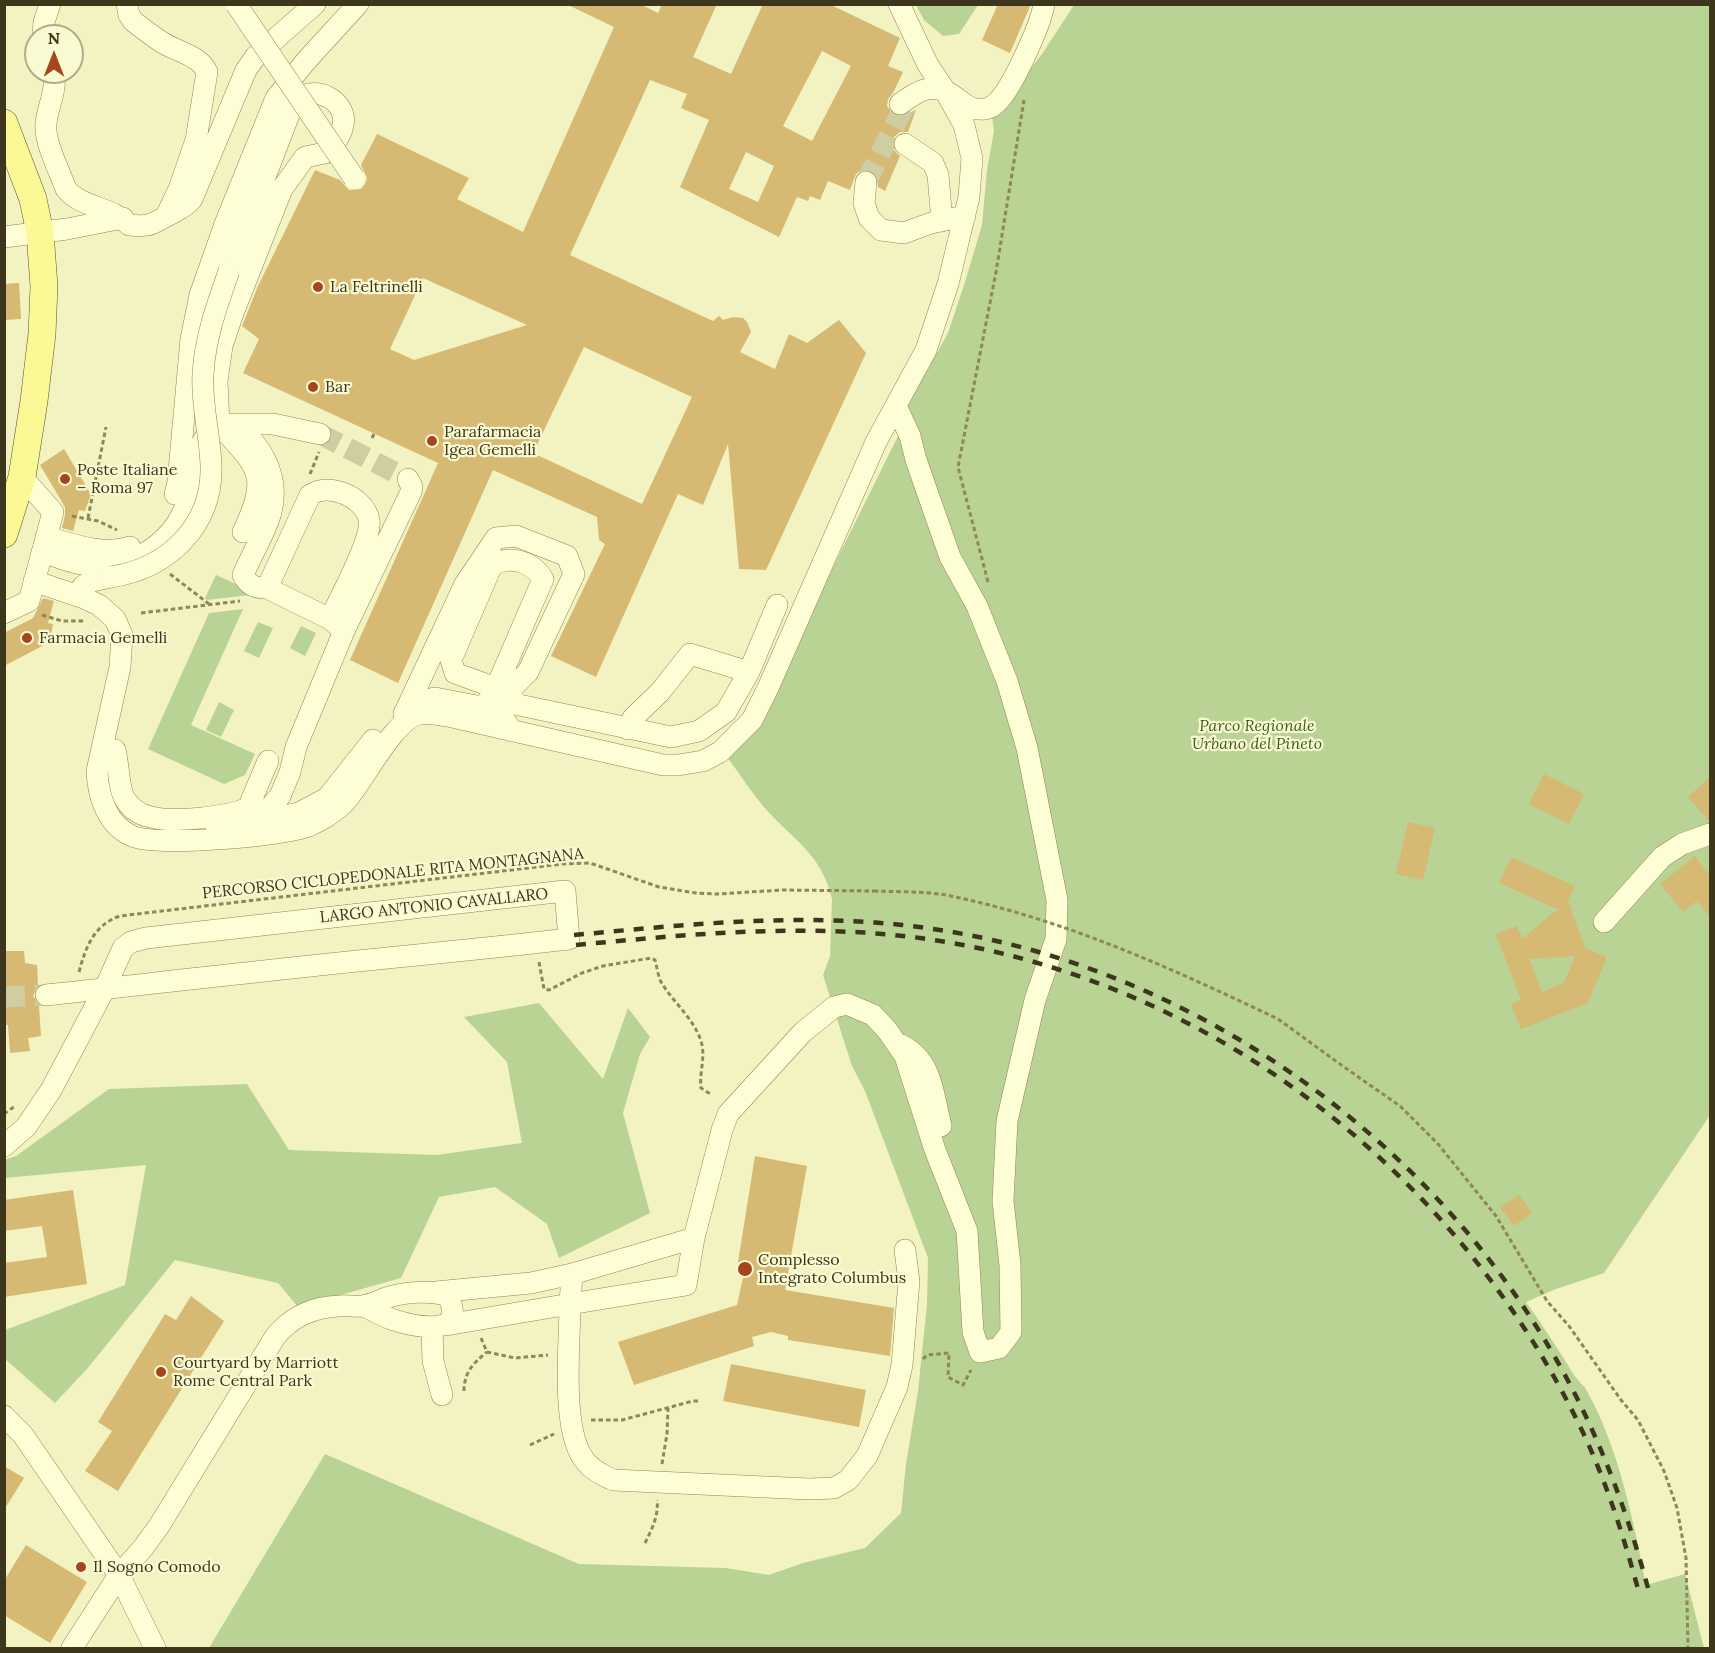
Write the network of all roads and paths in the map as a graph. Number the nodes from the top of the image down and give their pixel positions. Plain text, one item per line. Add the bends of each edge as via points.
1 (50, 4) edge
2 (127, 4) edge
3 (236, 4) edge
4 (315, 4) edge
5 (358, 4) edge
6 (899, 4) edge
7 (1044, 4) edge
8 (44, 24) edge
9 (54, 84) edge
10 (944, 89) junction
11 (1025, 96) dead end
12 (900, 104) dead end
13 (4, 123) edge
14 (905, 144) dead end
15 (354, 178) dead end
16 (866, 182) tunnel mouth
17 (166, 216) junction
18 (965, 216) junction
19 (123, 218) junction
20 (942, 221) junction
21 (40, 233) junction
22 (4, 237) edge
23 (896, 406) junction
24 (226, 424) junction
25 (106, 427) dead end
26 (320, 434) tunnel mouth
27 (876, 442) junction
28 (916, 460) junction
29 (22, 477) junction
30 (408, 479) dead end
31 (53, 512) junction
32 (88, 518) junction
33 (243, 532) dead end
34 (4, 534) edge
35 (123, 535) dead end
36 (40, 560) junction
37 (82, 565) junction
38 (162, 567) dead end
39 (267, 588) junction
40 (989, 590) dead end
41 (84, 592) junction
42 (248, 600) dead end
43 (209, 604) junction
44 (777, 605) dead end
45 (33, 612) dead end
46 (4, 613) edge
47 (141, 613) dead end
48 (96, 619) dead end
49 (337, 625) junction
50 (748, 672) junction
51 (503, 689) junction
52 (482, 707) junction
53 (412, 714) junction
54 (490, 726) junction
55 (628, 729) junction
56 (512, 731) junction
57 (115, 750) junction
58 (268, 761) dead end
59 (242, 823) junction
60 (1710, 834) edge
61 (126, 915) dead end
62 (1604, 922) dead end
63 (537, 942) junction
64 (105, 988) junction
65 (46, 995) tunnel mouth
66 (896, 1042) junction
67 (712, 1095) dead end
68 (944, 1140) dead end
69 (4, 1146) edge
70 (694, 1238) junction
71 (905, 1250) dead end
72 (572, 1274) junction
73 (436, 1292) junction
74 (570, 1304) junction
75 (364, 1306) junction
76 (439, 1327) junction
77 (487, 1352) dead end
78 (980, 1352) junction
79 (900, 1375) junction
80 (464, 1391) dead end
81 (442, 1395) dead end
82 (4, 1416) edge
83 (118, 1575) junction
84 (72, 1648) edge
85 (155, 1648) edge
86 (1688, 1648) edge

1 - 8 street
2 - 17 street via 133,21 171,48 196,59 207,72 196,140
3 - 15 street, bridge
4 - 17 street via 250,62 192,199
5 - 36 street via 276,98 225,224 191,339 178,482 168,515 145,541 125,549
6 - 10 street
7 - 10 street via 1009,88 995,105 968,108
9 - 19 street via 46,131 66,189 73,196
10 - 12 street via 916,92
10 - 18 street via 964,125 972,158
11 - 40 path via 958,467
13 - 21 main road via 33,199
14 - 20 street via 933,162
16 - 20 street via 864,203 869,218 881,230 904,233
17 - 19 street via 157,223 140,226 129,225
18 - 20 street
18 - 23 street via 937,321
19 - 21 street
21 - 22 street
21 - 29 main road via 42,334
23 - 27 street
23 - 28 street
24 - 26 street via 273,424
24 - 33 street via 255,468 259,491
24 - 37 street via 210,431 194,469 182,518 166,538 135,559
24 - 39 street via 253,442 270,467 274,489 271,513 243,575 249,585
24 - 41 street, bridge via 218,381 222,346 282,189 305,157 325,153 342,132 342,112 329,97 310,93 293,104 212,322 204,359 203,396 211,467 205,507 192,531 170,553 145,568 92,581
25 - 32 path
27 - 28 street via 893,441
27 - 56 street via 752,720 720,752 703,761 663,765
28 - 78 street via 950,557 978,606 1007,681 1027,748 1057,900 1056,939 1035,1000 1007,1121 1003,1201 1010,1265 1011,1332 999,1348
29 - 31 street
29 - 34 main road
30 - 49 street via 411,492
31 - 32 path
31 - 36 street
32 - 35 path
36 - 37 street
36 - 41 street
36 - 46 street via 29,601
37 - 41 street
38 - 43 path
39 - 49 street
39 - 49 street via 310,495 328,489 348,495 365,510 369,528
41 - 53 street via 111,614 122,635 120,667 97,771 97,789 117,826 132,836 188,841 308,826 343,804
41 - 57 street via 111,598 128,615 135,631 133,669
42 - 43 path
43 - 47 path
44 - 50 street
45 - 48 path via 62,621
49 - 59 street via 280,796 267,811
50 - 55 street via 726,712 699,731 670,737
50 - 55 street via 690,654 633,718
51 - 51 street via 543,579 538,571 516,560 503,559 492,566 451,660 455,673
51 - 52 street
51 - 53 street via 528,672 574,574 567,556 516,536 496,538 465,584
51 - 55 street via 519,705
51 - 56 street via 504,719
52 - 53 street via 435,698 422,700
52 - 54 street
53 - 54 street via 448,716
53 - 59 street via 389,720 327,798 299,813
54 - 56 street
57 - 58 street via 126,801 152,818 218,816 248,808
57 - 59 street via 110,776 112,798 136,826 173,831
60 - 62 street via 1682,844 1662,857
61 - 86 path, PERCORSO CICLOPEDONALE RITA MONTAGNANA, bridge via 590,863 659,887 696,893 874,891 949,896 1081,932 1278,1019 1400,1106 1438,1144 1485,1201 1547,1301 1638,1420 1664,1471 1677,1508 1686,1558
63 - 64 street, LARGO ANTONIO CAVALLARO
63 - 64 street, LARGO ANTONIO CAVALLARO via 569,939 565,891 138,939 123,948
63 - 67 path via 544,989 549,990 582,972 603,966 655,960 660,981 702,1041 699,1078 701,1088
64 - 65 street
64 - 69 street via 51,1090 26,1127
66 - 68 street via 913,1051 926,1067
66 - 70 street via 873,1015 847,1004 834,1007 803,1032 724,1122
66 - 78 street via 905,1056 935,1150 967,1231 973,1332
70 - 72 street
70 - 74 street via 686,1285
71 - 79 street via 909,1281
72 - 73 street via 531,1283
72 - 74 street
73 - 75 street via 391,1297
73 - 76 street via 448,1296 453,1306 452,1317
74 - 76 street
74 - 79 street via 568,1396 574,1439 585,1462 613,1480 834,1488 848,1480 867,1456
75 - 76 street via 394,1320
75 - 83 street via 320,1308 296,1317 281,1330 159,1526
76 - 81 street via 433,1361
77 - 80 path via 475,1361 464,1378
78 - 79 path via 963,1385 948,1377 949,1353 927,1355 909,1375
82 - 83 street via 22,1435
83 - 84 street
83 - 85 street

